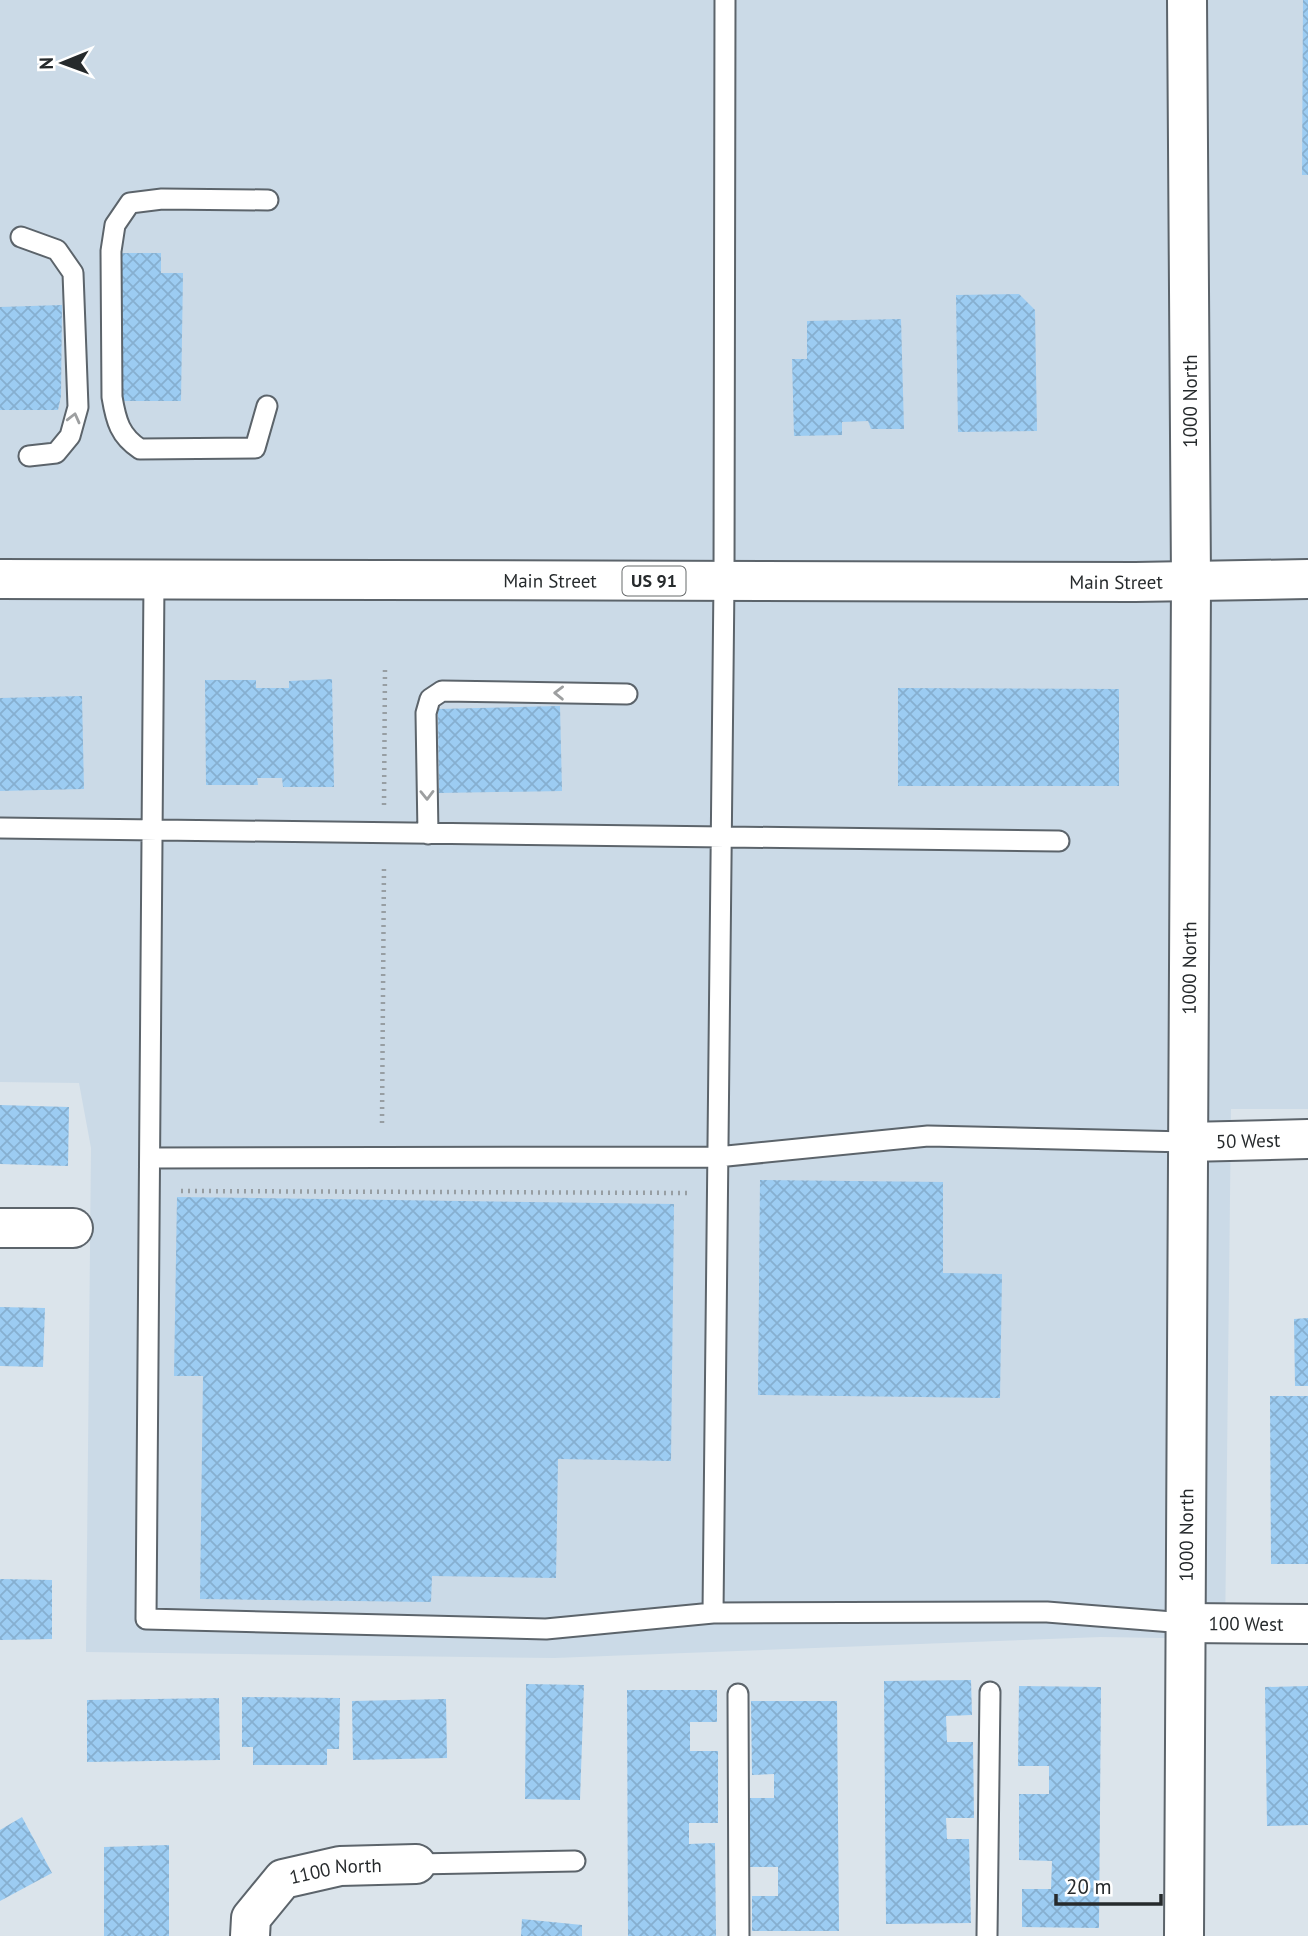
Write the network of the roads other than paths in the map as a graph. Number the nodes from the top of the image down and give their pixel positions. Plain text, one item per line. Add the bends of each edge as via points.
1 (725, 0) edge
2 (1187, 0) edge
3 (268, 200) dead end
4 (21, 237) dead end
5 (267, 407) dead end
6 (29, 456) dead end
7 (0, 579) edge
8 (1308, 579) edge
9 (153, 580) junction
10 (724, 581) junction
11 (1191, 582) junction
12 (627, 694) dead end
13 (0, 828) edge
14 (152, 830) junction
15 (428, 834) junction
16 (721, 837) junction
17 (1059, 841) dead end
18 (1308, 1139) edge
19 (1187, 1142) junction
20 (717, 1157) junction
21 (150, 1158) junction
22 (0, 1228) edge
23 (73, 1228) dead end
24 (712, 1613) junction
25 (1185, 1623) junction
26 (1308, 1624) edge
27 (990, 1692) dead end
28 (738, 1694) dead end
29 (575, 1861) dead end
30 (416, 1864) joint
31 (250, 1936) edge
32 (739, 1936) edge
33 (987, 1936) edge
34 (1184, 1936) edge

1 - 10 lane
2 - 11 street, 1000 North
3 - 5 lane via 130,203 115,225 111,251 112,397 125,439 140,449 255,448
6 -> 4 lane via 55,453 70,436 78,407 73,273 57,250
7 - 9 street, Main Street / US 91
8 - 11 street, Main Street / US 91
9 - 10 street, Main Street / US 91
9 - 14 lane
10 - 11 street, Main Street / US 91
10 - 16 lane
11 - 19 street, 1000 North
12 -> 15 lane via 442,691 430,699 426,713
13 - 14 lane
14 - 15 lane
14 - 21 lane
15 - 16 lane
16 - 17 lane
16 - 20 lane
18 - 19 street, 50 West
19 - 20 lane via 928,1136
19 - 25 street, 1000 North
20 - 21 lane
20 - 24 lane
21 - 24 lane via 146,1619 546,1629
22 - 23 street
24 - 25 lane via 1047,1612
25 - 26 street, 100 West
25 - 34 street, 1000 North
27 - 33 lane
28 - 32 lane
29 - 30 lane
30 - 31 street, 1100 North via 340,1866 283,1879 250,1918

